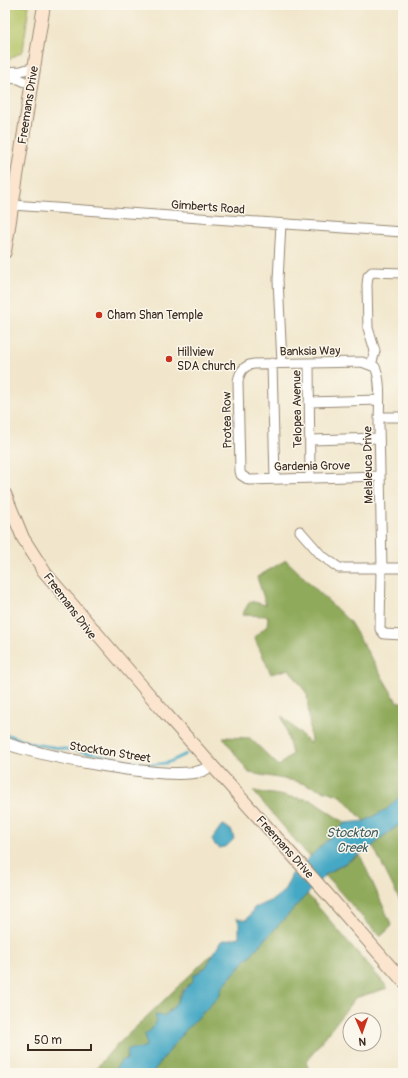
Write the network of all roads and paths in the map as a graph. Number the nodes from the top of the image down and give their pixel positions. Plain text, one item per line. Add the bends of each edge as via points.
1 (44, 5) edge
2 (34, 66) junction
3 (5, 72) edge
4 (5, 78) edge
5 (31, 85) junction
6 (12, 205) junction
7 (281, 224) junction
8 (403, 232) edge
9 (5, 252) edge
10 (403, 273) edge
11 (282, 363) junction
12 (309, 363) junction
13 (272, 364) junction
14 (249, 365) joint
15 (371, 365) junction
16 (379, 400) junction
17 (309, 402) junction
18 (379, 417) junction
19 (403, 417) edge
20 (379, 438) junction
21 (310, 440) junction
22 (380, 476) junction
23 (245, 478) joint
24 (310, 478) junction
25 (275, 479) junction
26 (5, 494) edge
27 (300, 532) dead end
28 (381, 568) junction
29 (403, 568) edge
30 (403, 635) edge
31 (5, 743) edge
32 (212, 765) junction
33 (403, 982) edge

1 - 2 main road, Freemans Drive
2 - 3 street via 21,71
2 - 5 main road, Freemans Drive
4 - 5 street via 18,79
5 - 6 main road, Freemans Drive
6 - 7 street, Gimberts Road
6 - 9 main road, Freemans Drive
7 - 8 street, Gimberts Road
7 - 11 street via 278,280
10 - 15 street via 377,271 372,272 367,280 368,328 374,351
11 - 12 street, Banksia Way
11 - 13 street, Banksia Way
12 - 15 street, Banksia Way via 362,362
12 - 17 street, Telopea Avenue
13 - 14 street, Banksia Way
13 - 25 street
14 - 23 street, Protea Row via 242,370 238,381 240,471
15 - 16 street, Melaleuca Drive via 375,367 378,376
16 - 17 street
16 - 18 street, Melaleuca Drive
17 - 21 street, Telopea Avenue
18 - 19 street
18 - 20 street, Melaleuca Drive
20 - 21 street
20 - 22 street, Melaleuca Drive
21 - 24 street, Telopea Avenue
22 - 24 street, Gardenia Grove
22 - 28 street, Melaleuca Drive
23 - 25 street, Gardenia Grove
24 - 25 street, Gardenia Grove
26 - 32 main road, Freemans Drive via 23,538 41,568 87,630 150,701 165,713
27 - 28 street via 321,555 339,568
28 - 29 street
28 - 30 street, Melaleuca Drive via 380,629 384,634
31 - 32 street, Stockton Street via 64,758 151,772 188,773 201,771
32 - 33 main road, Freemans Drive

